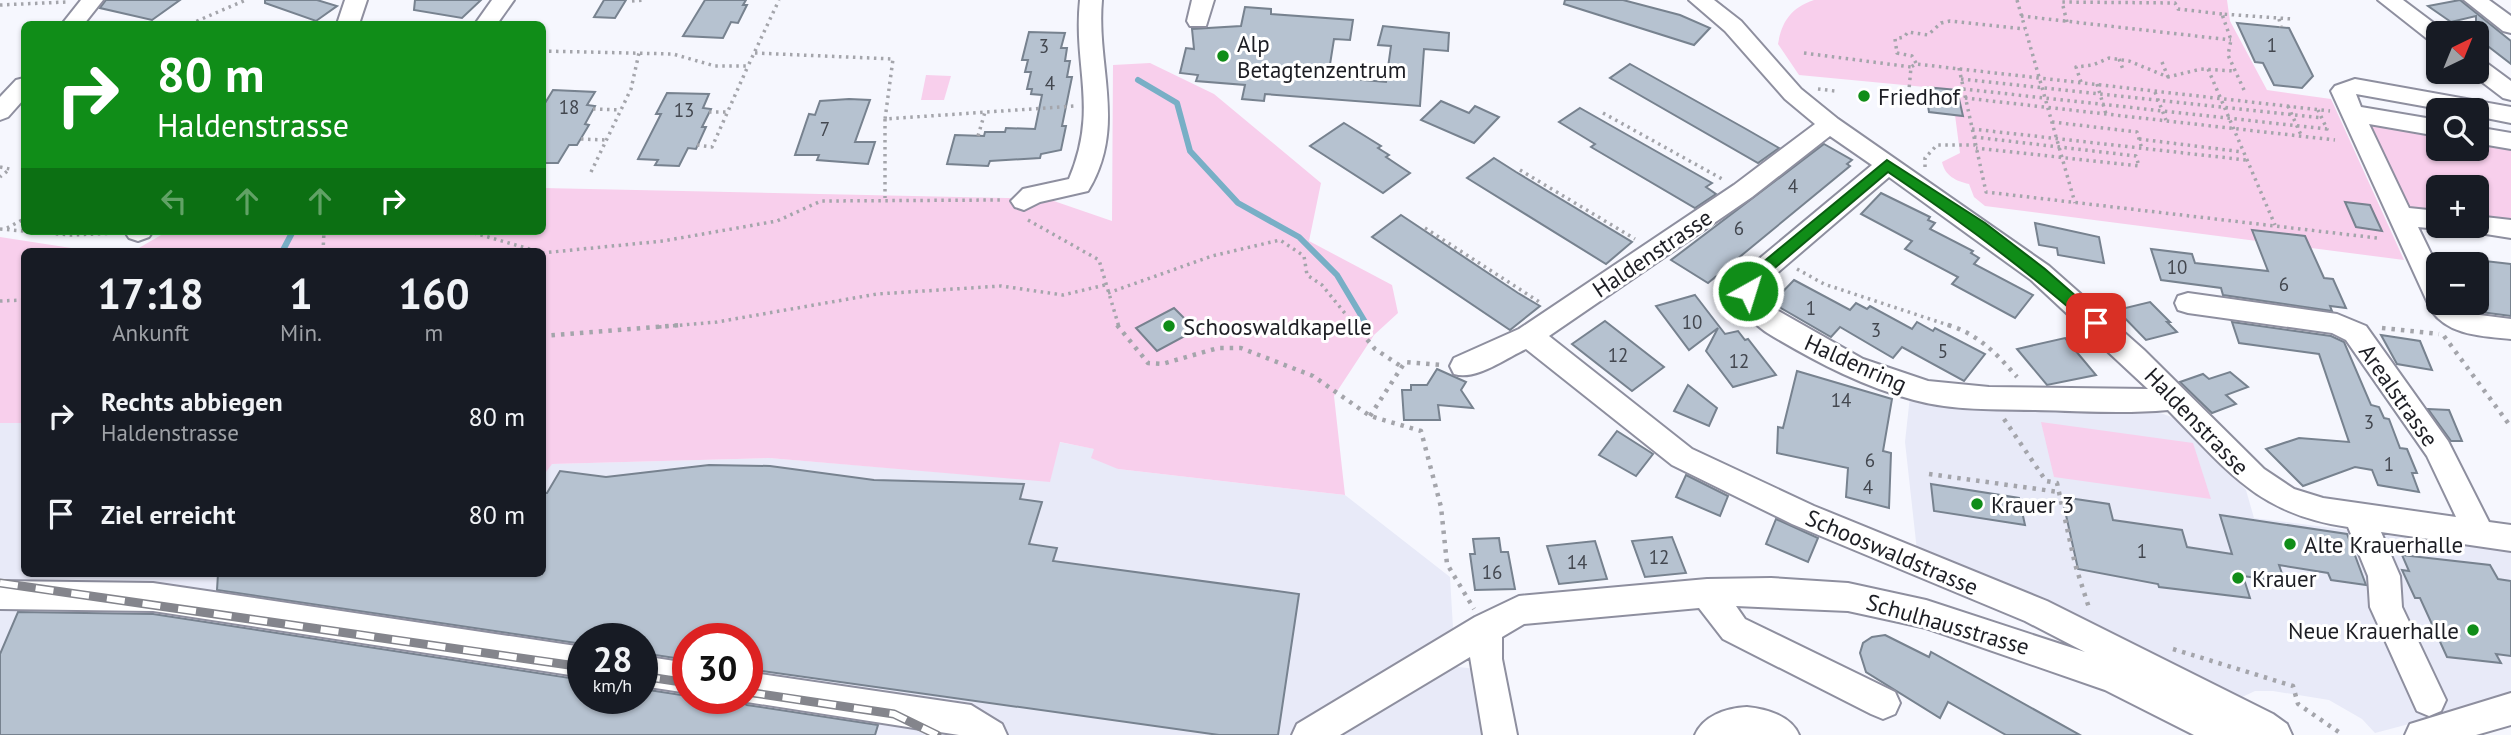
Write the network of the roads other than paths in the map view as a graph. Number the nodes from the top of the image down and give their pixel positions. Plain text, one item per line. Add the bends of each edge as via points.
1 (92, 0) edge
2 (356, 0) edge
3 (503, 0) edge
4 (522, 0) edge
5 (1091, 0) edge
6 (1700, 0) edge
7 (2389, 0) edge
8 (2475, 0) edge
9 (75, 21) edge
10 (349, 21) edge
11 (488, 21) edge
12 (511, 21) edge
13 (2511, 26) edge
14 (2426, 27) edge
15 (2489, 76) edge
16 (21, 88) edge
17 (2511, 93) edge
18 (0, 112) edge
19 (2347, 113) junction
20 (2511, 115) edge
21 (1830, 124) junction
22 (2426, 126) edge
23 (2489, 137) edge
24 (2511, 141) edge
25 (1887, 165) junction
26 (1024, 201) road end
27 (2400, 216) junction
28 (2426, 219) edge
29 (2489, 226) edge
30 (2511, 229) edge
31 (2426, 271) edge
32 (2188, 303) dead end
33 (2452, 315) edge
34 (2511, 329) edge
35 (1529, 336) junction
36 (1464, 366) road end
37 (2174, 398) junction
38 (2359, 516) junction
39 (2480, 534) junction
40 (2511, 538) edge
41 (1707, 593) junction
42 (0, 595) edge
43 (1486, 627) junction
44 (567, 660) edge
45 (763, 689) edge
46 (2428, 701) dead end
47 (1883, 703) dead end
48 (2511, 709) edge
49 (990, 735) edge
50 (1309, 735) edge
51 (1500, 735) edge
52 (1712, 735) edge
53 (1782, 735) edge
54 (2229, 735) edge
55 (2275, 735) edge
56 (2422, 735) edge

1 - 9 street
2 - 10 street
3 - 11 street
4 - 12 street
5 - 26 street via 1088,36 1097,104 1088,168 1079,185 1032,195
6 - 21 street, Haldenstrasse via 1733,26 1793,94
7 - 14 street
8 - 13 street
15 - 17 street
16 - 18 street
19 - 20 street via 2343,91 2355,86
19 - 22 street
19 - 27 street
21 - 25 street, Haldenstrasse
21 - 35 street, Haldenstrasse via 1743,191
23 - 24 street
25 - 37 street, Haldenstrasse via 2040,273
25 - 37 street, Haldenring via 1750,281 1748,291 1755,310 1846,364 1913,389 1962,398 2141,402
27 - 28 street
27 - 31 street
29 - 30 street
32 - 39 street, Arealstrasse via 2337,324 2356,332 2438,449
33 - 34 street via 2467,323
35 - 36 street, Haldenstrasse
35 - 55 street, Schooswaldstrasse via 1682,457 1804,514 2036,611
37 - 38 street, Haldenstrasse via 2253,478 2273,491 2323,511
38 - 39 street, Haldenstrasse
38 - 46 street via 2384,576 2386,607
39 - 40 street, Haldenstrasse
41 - 43 street, Schulhausstrasse via 1519,610
41 - 47 street via 1734,629
41 - 54 street, Schulhausstrasse via 1848,597 1926,614 2117,679
42 - 44 street via 153,597
43 - 50 street, Schulhausstrasse
43 - 51 street via 1486,659
45 - 49 street via 971,721
48 - 56 street
52 - 53 street via 1723,727 1749,721

